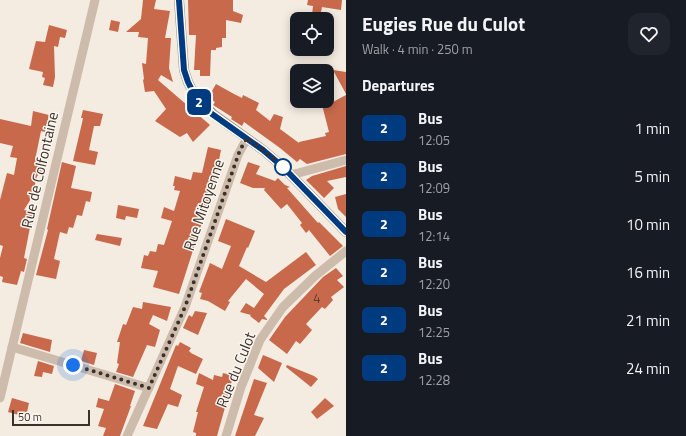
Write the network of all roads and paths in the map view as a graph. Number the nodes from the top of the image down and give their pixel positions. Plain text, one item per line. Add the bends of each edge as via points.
1 (95, 0) edge
2 (179, 0) edge
3 (247, 138) junction
4 (346, 160) edge
5 (291, 175) junction
6 (346, 232) edge
7 (346, 251) edge
8 (12, 347) junction
9 (149, 388) junction
10 (0, 398) edge
11 (127, 436) edge
12 (226, 436) edge

1 - 8 street, Rue de Colfontaine
2 - 3 street via 183,63 190,87 206,109
3 - 5 street
3 - 9 street, Rue Mitoyenne via 238,155 185,307
4 - 5 street
5 - 6 street
7 - 12 street, Rue du Culot via 283,307 260,340 241,387
8 - 9 street
8 - 10 street, Rue de Colfontaine
9 - 11 street, Rue Mitoyenne

